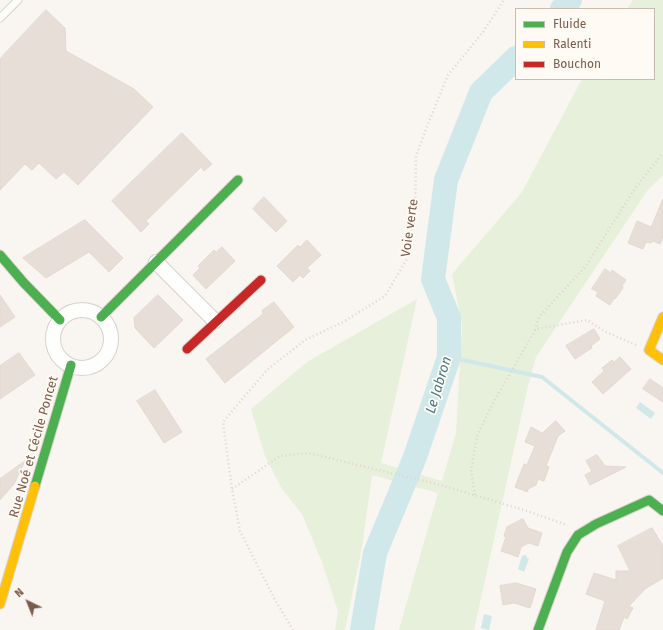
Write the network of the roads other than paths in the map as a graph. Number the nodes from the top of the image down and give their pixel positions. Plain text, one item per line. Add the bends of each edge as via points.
1 (18, 0) edge
2 (0, 18) edge
3 (238, 180) dead end
4 (0, 255) edge
5 (156, 262) junction
6 (261, 280) dead end
7 (101, 317) junction
8 (663, 317) edge
9 (60, 320) junction
10 (215, 321) junction
11 (187, 349) dead end
12 (663, 360) edge
13 (71, 365) junction
14 (663, 511) edge
15 (0, 604) edge
16 (538, 630) edge

1 - 2 lane
3 - 5 street
4 - 9 street
5 - 7 street
5 - 10 street
6 - 10 street
7 - 9 street via 80,310
7 - 13 street via 106,322 111,336 105,357 93,365
8 - 12 street via 649,350
9 - 13 street via 54,334 55,349 59,356
10 - 11 street
13 - 15 street, Rue Noé et Cécile Poncet
14 - 16 street via 649,500 578,535 567,552

